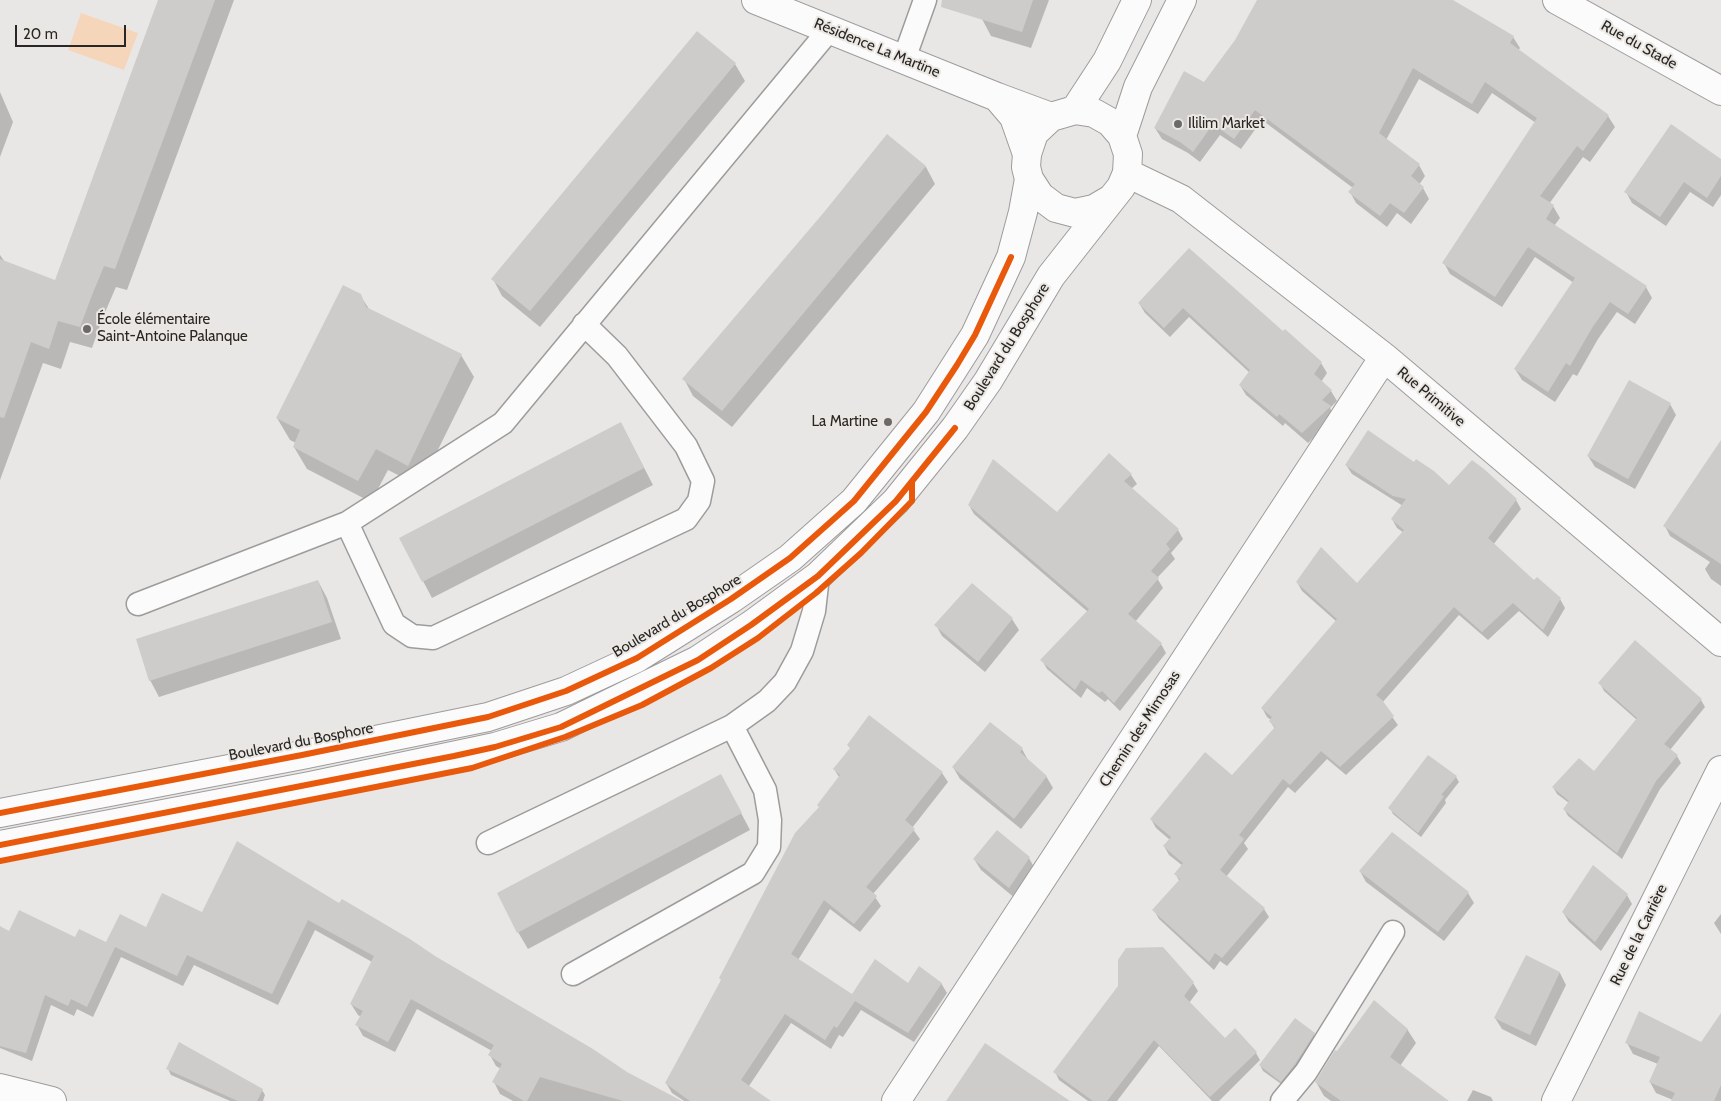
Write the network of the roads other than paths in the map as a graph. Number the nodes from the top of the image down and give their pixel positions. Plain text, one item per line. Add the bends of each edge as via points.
1 (756, 0) edge
2 (925, 0) edge
3 (1137, 0) edge
4 (1182, 0) edge
5 (1557, 0) edge
6 (830, 29) junction
7 (904, 59) junction
8 (1721, 91) edge
9 (997, 97) junction
10 (1063, 114) junction
11 (1122, 136) junction
12 (1028, 167) junction
13 (1127, 173) junction
14 (1112, 199) junction
15 (584, 324) junction
16 (1384, 357) junction
17 (347, 523) junction
18 (818, 576) junction
19 (138, 604) dead end
20 (1721, 642) edge
21 (732, 726) junction
22 (1721, 770) edge
23 (0, 813) edge
24 (488, 843) dead end
25 (0, 845) edge
26 (1393, 932) dead end
27 (573, 974) dead end
28 (0, 1088) edge
29 (52, 1101) edge
30 (896, 1101) edge
31 (1282, 1101) edge
32 (1556, 1101) edge

1 - 6 street, Résidence La Martine
2 - 7 lane
3 - 10 street via 1107,61
4 - 11 street via 1138,86
5 - 8 street, Rue du Stade
6 - 7 street, Résidence La Martine
6 - 15 lane
7 - 9 street, Résidence La Martine
9 - 10 street, Résidence La Martine
9 - 12 street, Résidence La Martine via 1014,117
10 - 11 street via 1094,113 1110,122
10 - 12 street via 1034,133
11 - 13 street via 1128,154
12 - 14 street via 1040,196 1056,208 1075,213 1094,209
12 - 23 street, Boulevard du Bosphore via 1023,212 1011,257 975,335 926,412 854,501 790,558 731,600 645,653 566,691 488,718
13 - 14 street
13 - 16 street, Rue Primitive via 1181,199
14 - 18 street, Boulevard du Bosphore via 1051,276 988,381 955,428 896,501
15 - 17 lane via 503,423
15 - 17 lane via 617,356 686,446 703,481 699,500 686,519 433,638 412,636 394,624
16 - 20 street, Rue Primitive
16 - 30 street, Chemin des Mimosas
17 - 19 lane
18 - 21 lane via 812,619 802,651 785,682 767,702
18 - 25 street, Boulevard du Bosphore via 698,660 561,727 454,756
21 - 24 lane
21 - 27 lane via 765,790 769,813 769,847 753,873
22 - 32 street, Rue de la Carrière
26 - 31 lane via 1306,1072
28 - 29 street

